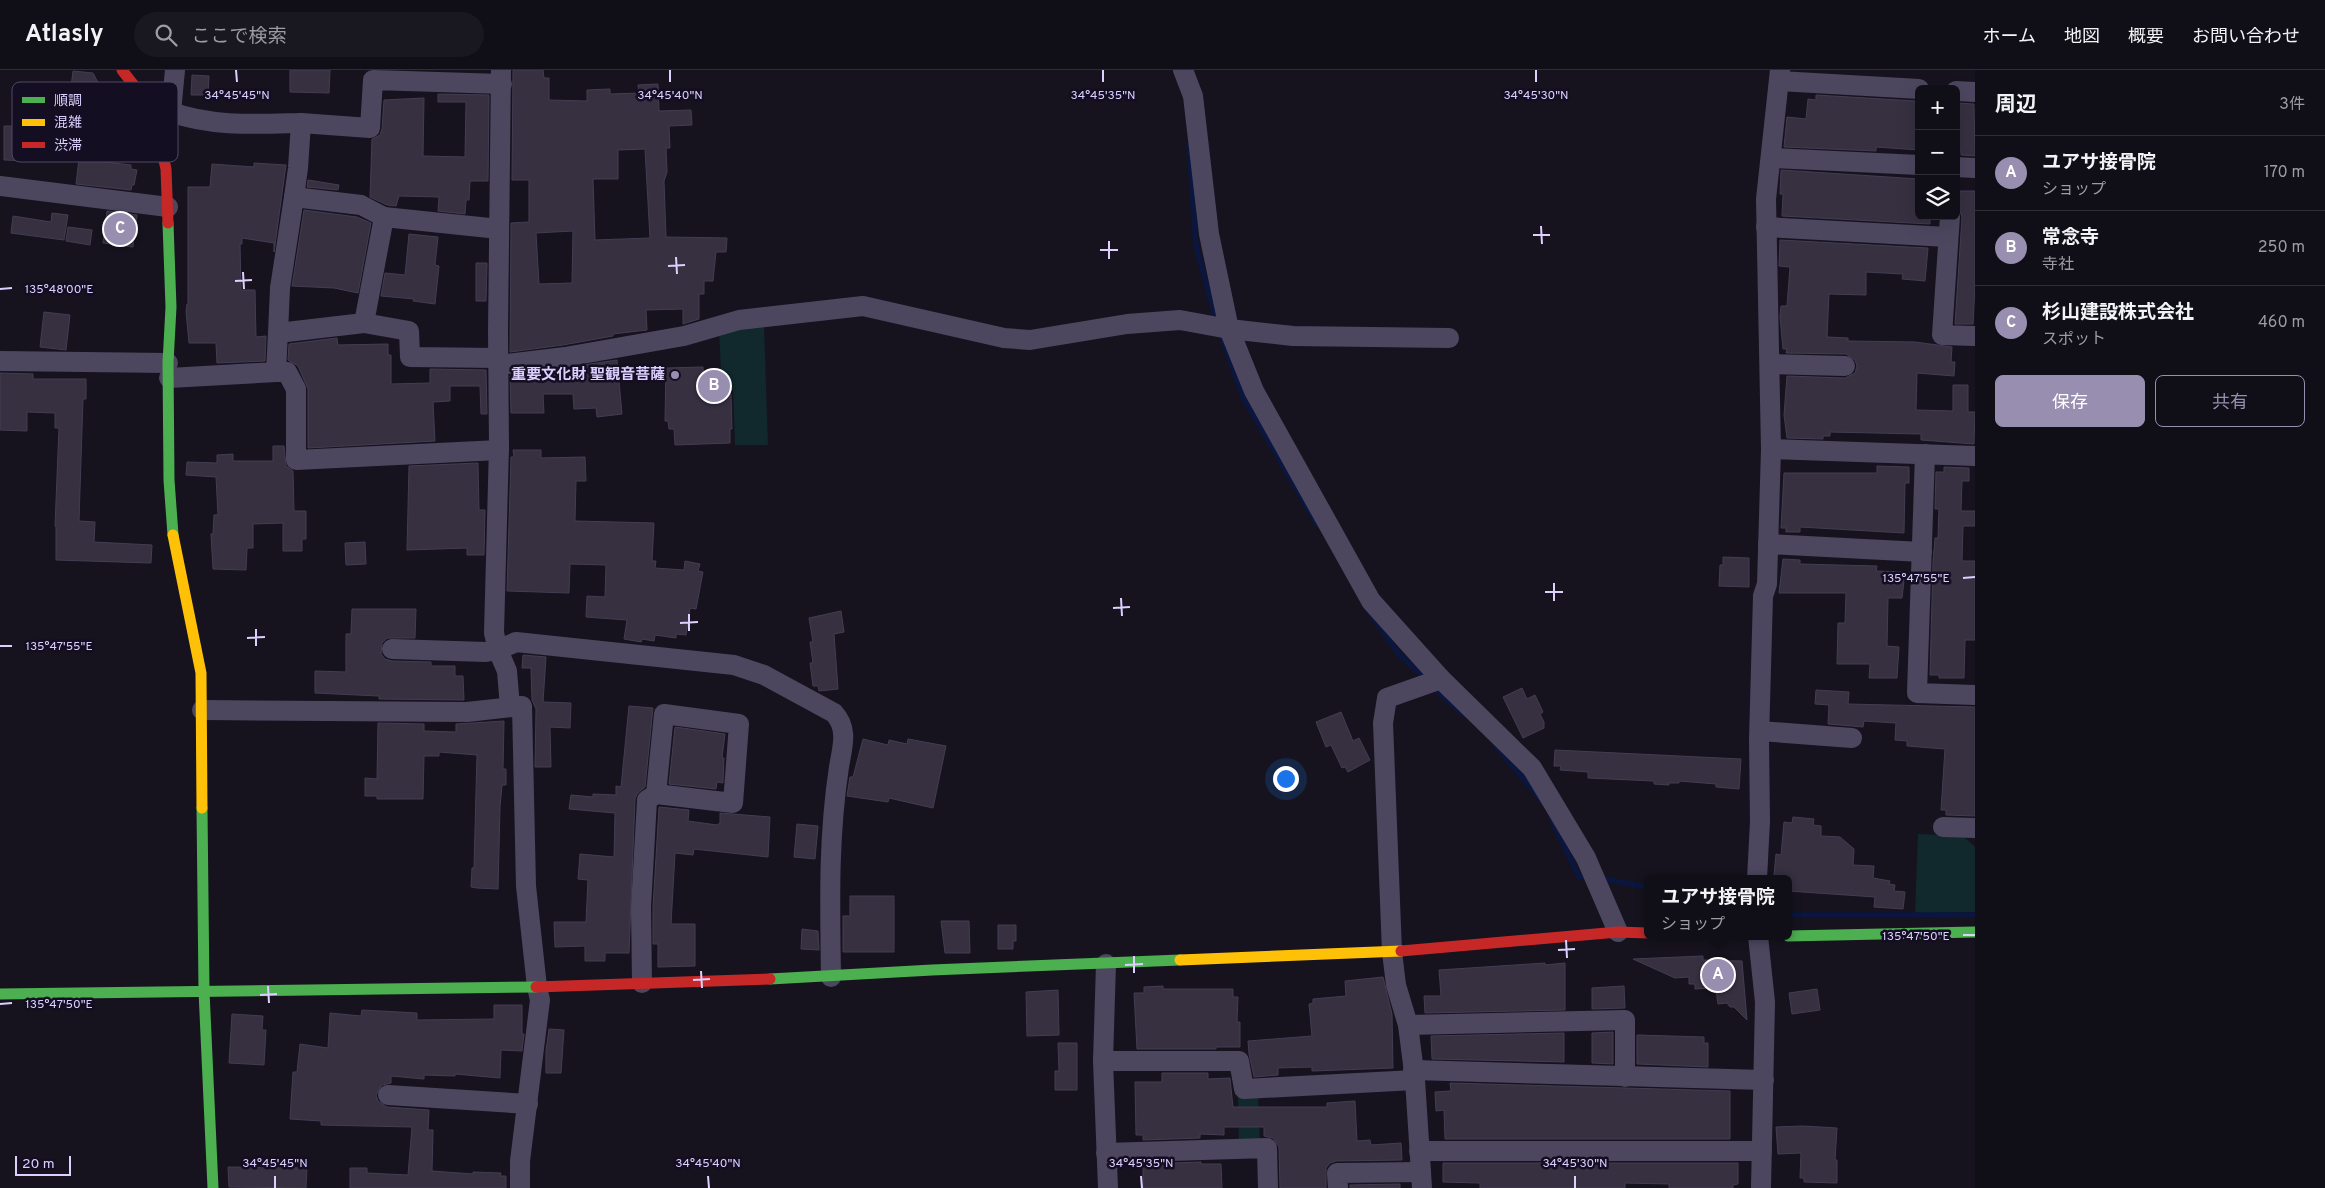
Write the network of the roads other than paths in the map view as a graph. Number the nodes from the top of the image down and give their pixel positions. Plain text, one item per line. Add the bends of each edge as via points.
1 (122, 70) edge
2 (1182, 70) edge
3 (1779, 75) edge
4 (501, 77) edge
5 (131, 82) edge
6 (1915, 89) edge
7 (1960, 91) edge
8 (1975, 92) edge
9 (178, 114) edge
10 (301, 123) junction
11 (1771, 158) junction
12 (164, 162) edge
13 (1915, 165) edge
14 (1960, 167) edge
15 (1975, 168) edge
16 (0, 186) edge
17 (294, 197) junction
18 (168, 207) junction
19 (384, 216) junction
20 (1950, 220) edge
21 (1766, 227) junction
22 (499, 230) junction
23 (1948, 237) junction
24 (364, 323) junction
25 (1229, 329) junction
26 (278, 333) junction
27 (1975, 336) edge
28 (1449, 338) dead end
29 (0, 361) edge
30 (498, 362) junction
31 (1770, 364) junction
32 (1845, 366) dead end
33 (168, 370) junction
34 (276, 372) junction
35 (1771, 449) junction
36 (499, 450) junction
37 (1925, 454) junction
38 (1975, 456) edge
39 (1768, 544) junction
40 (1922, 552) junction
41 (392, 649) dead end
42 (498, 650) junction
43 (1441, 679) junction
44 (1975, 695) edge
45 (510, 707) junction
46 (202, 710) junction
47 (1760, 732) junction
48 (1852, 738) dead end
49 (656, 794) junction
50 (1943, 828) dead end
51 (1975, 828) edge
52 (1757, 875) edge
53 (1618, 932) junction
54 (1975, 932) edge
55 (1644, 933) edge
56 (1792, 936) edge
57 (1758, 940) edge
58 (1392, 952) junction
59 (1106, 964) junction
60 (831, 977) junction
61 (642, 983) junction
62 (537, 987) junction
63 (204, 991) junction
64 (0, 994) edge
65 (1408, 1025) junction
66 (1103, 1062) junction
67 (1414, 1075) junction
68 (1625, 1077) junction
69 (1764, 1080) junction
70 (388, 1095) dead end
71 (528, 1104) junction
72 (1419, 1151) junction
73 (1762, 1151) junction
74 (1106, 1153) junction
75 (1421, 1180) edge
76 (214, 1188) edge
77 (520, 1188) edge
78 (1108, 1188) edge
79 (1268, 1188) edge
80 (1338, 1188) edge
81 (1761, 1188) edge

1 - 5 street
2 - 25 street via 1193,96 1209,234
3 - 6 street
3 - 11 street
4 - 10 street via 373,80 370,128
4 - 22 street
7 - 8 street
9 - 10 street via 241,124
10 - 17 street
11 - 13 street
11 - 21 street
12 - 18 street
14 - 15 street
16 - 18 street
17 - 19 street via 361,205
17 - 26 street via 280,288
18 - 33 street via 171,307
19 - 22 street
19 - 24 street
20 - 23 street
21 - 23 street
21 - 31 street
22 - 30 street
23 - 27 street via 1942,335
24 - 26 street
24 - 30 street via 410,331 410,357
25 - 28 street via 1293,336
25 - 30 street via 1180,320 1127,324 1030,340 1004,338 863,306 739,320 684,336 565,357
25 - 43 street via 1254,391 1371,601
26 - 34 street
29 - 33 street
30 - 36 street
31 - 32 street
31 - 35 street
33 - 34 street
33 - 46 street via 169,480 174,545 201,673
34 - 36 street via 287,372 296,389 296,460
35 - 37 street
35 - 39 street
36 - 42 street via 494,633
37 - 38 street
37 - 40 street
39 - 40 street
39 - 47 street via 1767,584 1763,596
40 - 44 street via 1916,693
41 - 42 street
42 - 45 street via 508,671
42 - 60 street via 516,642 734,665 764,675 834,713 840,719 844,734 831,824
43 - 53 street via 1532,768 1586,858
43 - 58 street via 1387,698 1383,724
45 - 46 street via 467,712
45 - 62 street via 522,706 526,886
46 - 63 street
47 - 48 street
47 - 52 street
49 - 49 street via 733,803 740,724 664,714
49 - 61 street via 647,800 641,907
50 - 51 street
53 - 55 street
53 - 58 street
54 - 56 street
57 - 69 street via 1765,1002
58 - 59 street
58 - 65 street via 1396,985
59 - 60 street
59 - 66 street
60 - 61 street
61 - 62 street
62 - 63 street
62 - 71 street via 540,1000
63 - 64 street
63 - 76 street
65 - 67 street
65 - 68 street via 1625,1020
66 - 67 street via 1239,1061 1244,1089
66 - 74 street
67 - 68 street
67 - 72 street
68 - 69 street
69 - 73 street
70 - 71 street
71 - 77 street via 520,1161
72 - 73 street
72 - 75 street
73 - 81 street
74 - 78 street
74 - 79 street via 1267,1148
75 - 80 street via 1337,1173

